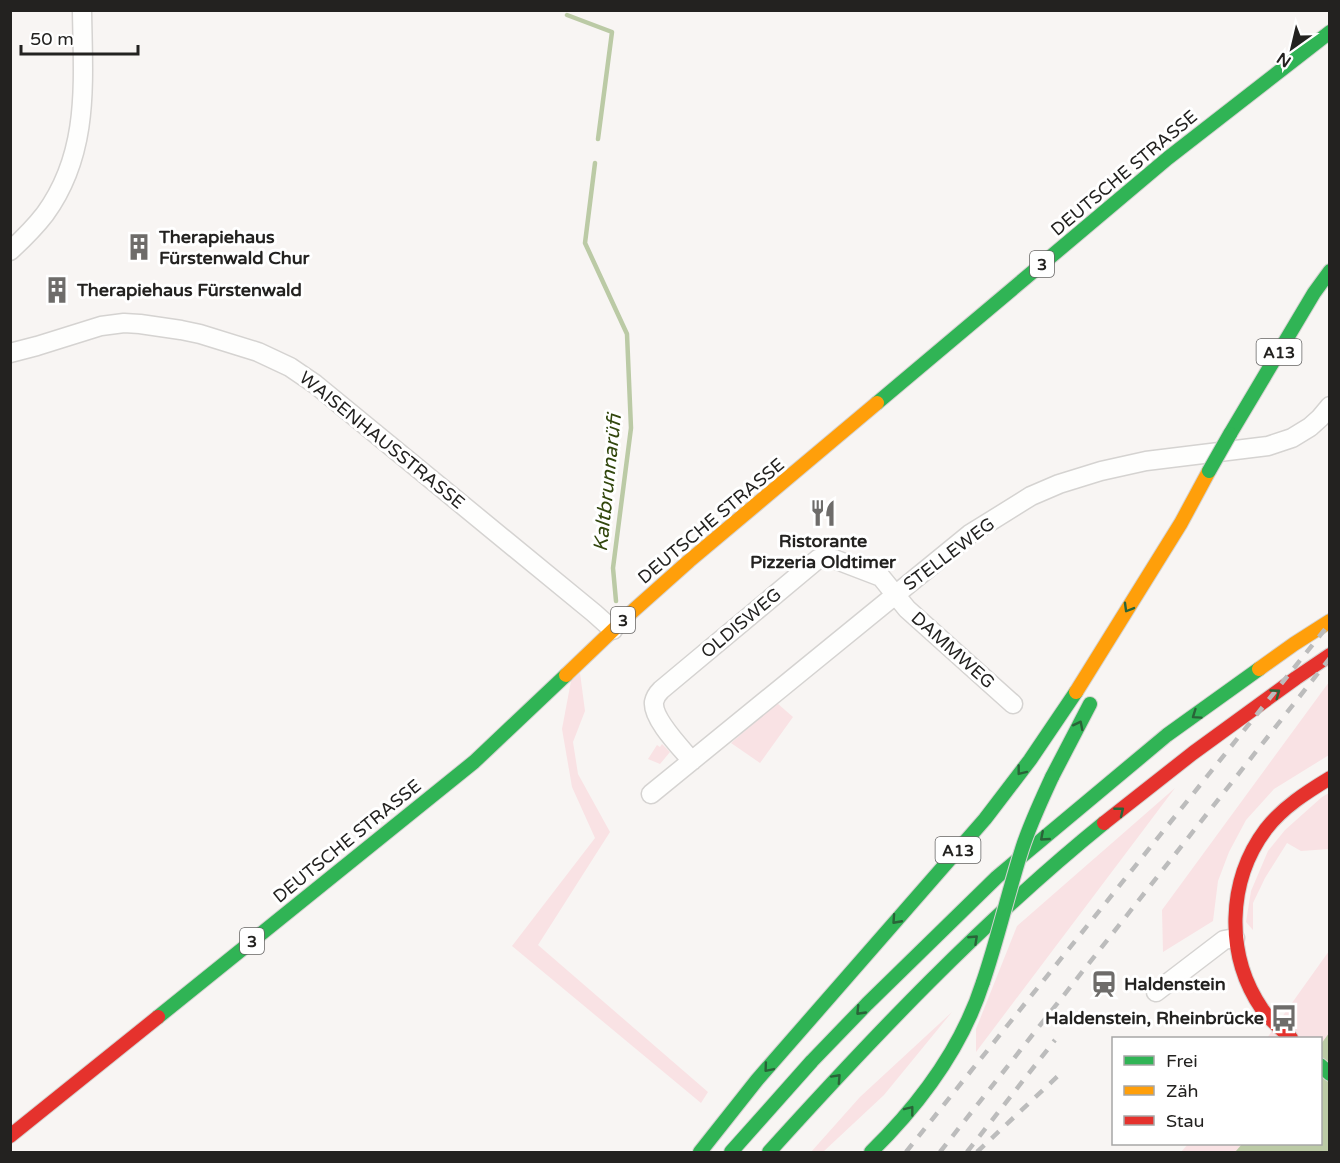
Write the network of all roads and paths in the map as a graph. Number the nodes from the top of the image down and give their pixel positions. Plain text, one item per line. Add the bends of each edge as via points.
1 (82, 10) edge
2 (1329, 32) edge
3 (10, 251) edge
4 (1329, 271) edge
5 (10, 352) edge
6 (1329, 406) edge
7 (1181, 522) junction
8 (896, 594) junction
9 (1139, 615) dead end
10 (1329, 621) edge
11 (613, 630) junction
12 (1329, 655) edge
13 (1097, 693) dead end
14 (1013, 704) dead end
15 (692, 761) junction
16 (1329, 778) edge
17 (651, 794) dead end
18 (1235, 938) junction
19 (1156, 992) dead end
20 (1290, 1037) edge
21 (10, 1136) edge
22 (700, 1152) edge
23 (731, 1152) edge
24 (769, 1152) edge
25 (871, 1152) edge

1 - 3 street via 81,120 76,150 52,204
2 - 11 main road, DEUTSCHE STRASSE / 3 via 1141,181 689,561
4 - 7 main road, A13, bridge
5 - 11 street, WAISENHAUSSTRASSE via 124,323 200,334 278,361 315,384
6 - 8 street, STELLEWEG via 1310,427 1268,446 1146,461 1101,471 1031,496 970,534
7 - 9 main road, A13
7 -> 22 main road, A13 via 1086,678 985,819 757,1080
8 - 14 street, DAMMWEG via 907,609
8 - 15 street, STELLEWEG
8 - 15 street, OLDISWEG via 881,577 834,559 818,559 656,696 658,718
10 -> 23 main road, A13 via 1167,735 997,877 867,1004
11 - 21 main road, DEUTSCHE STRASSE / 3 via 474,762
24 -> 12 main road via 882,1029 1026,891 1214,737
25 -> 13 main road, bridge via 905,1116 942,1067 972,1012 1029,830
15 - 17 street, STELLEWEG
16 - 18 main road via 1278,815 1257,842 1239,883
18 - 19 street via 1224,940
18 - 20 main road via 1248,984 1261,1007

